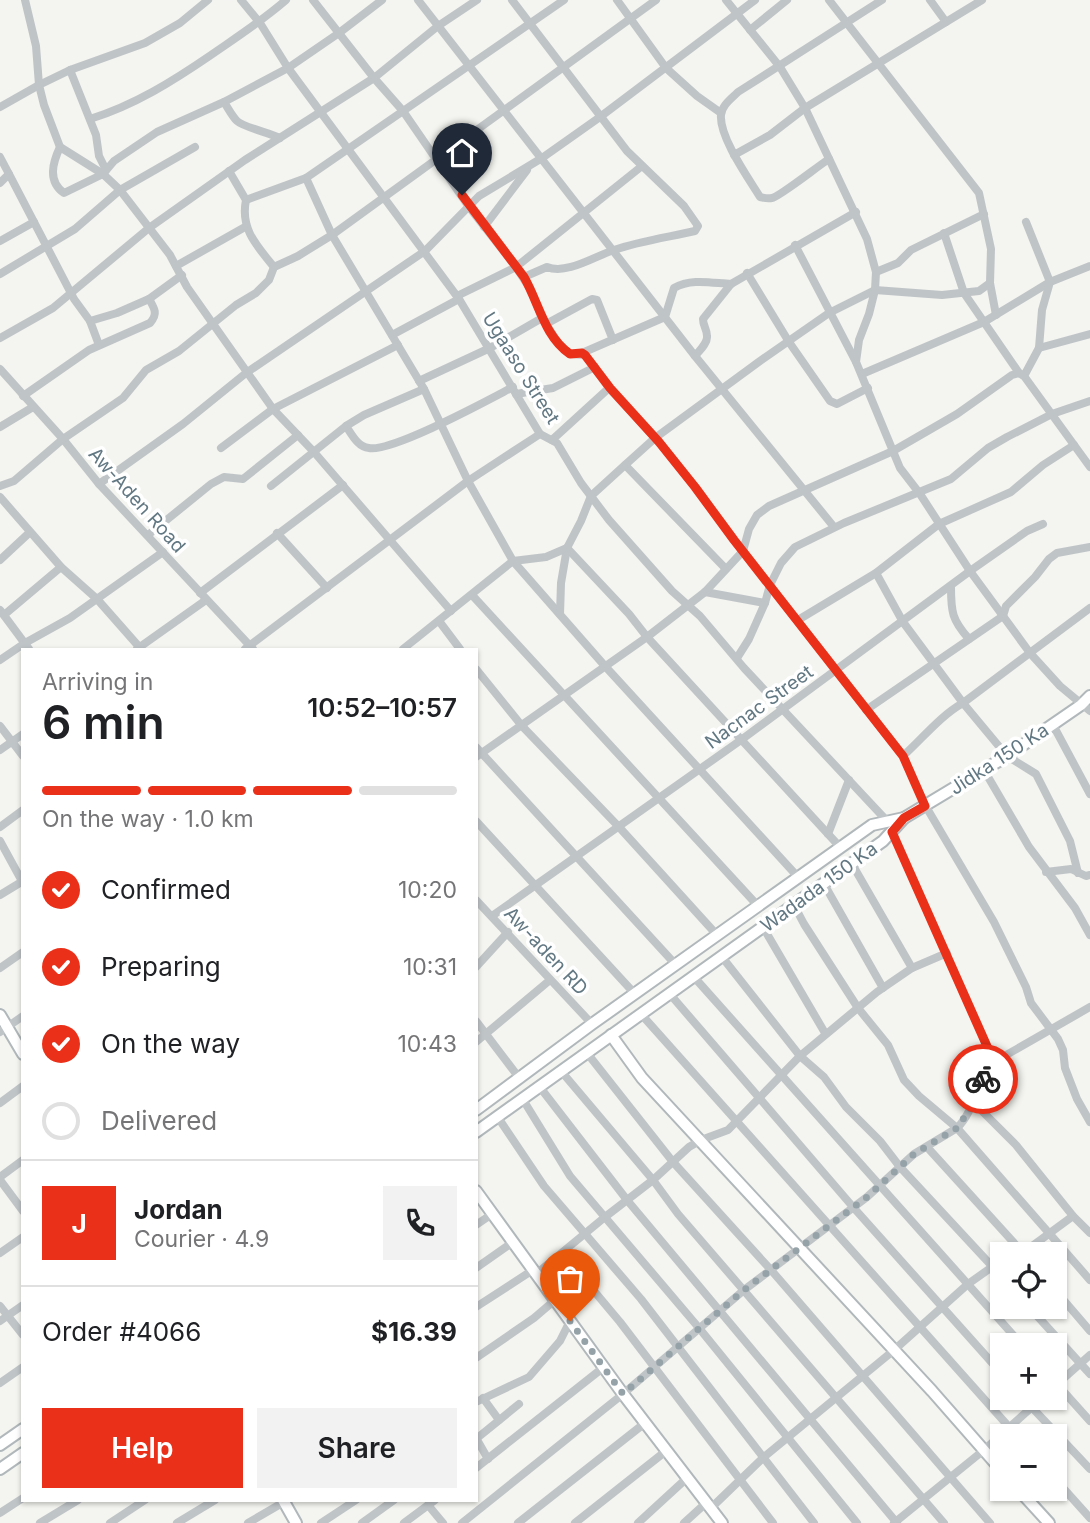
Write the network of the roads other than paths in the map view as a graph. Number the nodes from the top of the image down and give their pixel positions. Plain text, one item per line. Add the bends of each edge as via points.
1 (25, 0) edge
2 (208, 0) edge
3 (241, 0) edge
4 (286, 0) edge
5 (313, 0) edge
6 (382, 0) edge
7 (418, 0) edge
8 (477, 0) edge
9 (512, 0) edge
10 (564, 0) edge
11 (617, 0) edge
12 (656, 0) edge
13 (726, 0) edge
14 (755, 0) edge
15 (788, 0) edge
16 (829, 0) edge
17 (882, 0) edge
18 (930, 0) edge
19 (982, 0) edge
20 (738, 15) junction
21 (630, 19) junction
22 (946, 22) junction
23 (260, 23) junction
24 (530, 24) junction
25 (846, 24) junction
26 (438, 26) junction
27 (750, 30) junction
28 (339, 33) junction
29 (879, 64) junction
30 (469, 66) junction
31 (780, 67) junction
32 (288, 68) junction
33 (563, 68) junction
34 (666, 68) junction
35 (70, 70) junction
36 (374, 78) junction
37 (39, 85) junction
38 (225, 102) junction
39 (0, 107) edge
40 (805, 108) junction
41 (504, 110) junction
42 (403, 111) junction
43 (322, 113) junction
44 (721, 113) junction
45 (600, 117) junction
46 (90, 119) junction
47 (281, 138) junction
48 (60, 147) junction
49 (195, 147) dead end
50 (348, 150) junction
51 (734, 155) junction
52 (0, 157) edge
53 (542, 158) junction
54 (435, 159) junction
55 (829, 159) junction
56 (530, 166) junction
57 (642, 166) junction
58 (229, 171) junction
59 (105, 172) junction
60 (9, 174) junction
61 (306, 178) junction
62 (0, 183) edge
63 (120, 190) junction
64 (383, 196) junction
65 (246, 200) junction
66 (469, 207) junction
67 (583, 211) junction
68 (856, 212) junction
69 (984, 214) junction
70 (34, 222) junction
71 (1026, 222) dead end
72 (245, 227) junction
73 (484, 227) junction
74 (149, 228) junction
75 (944, 233) junction
76 (332, 234) junction
77 (0, 241) edge
78 (47, 246) junction
79 (795, 246) junction
80 (614, 250) junction
81 (425, 251) junction
82 (176, 266) junction
83 (1090, 266) edge
84 (274, 267) junction
85 (516, 267) junction
86 (876, 272) junction
87 (747, 273) junction
88 (0, 274) edge
89 (182, 275) junction
90 (524, 277) junction
91 (1051, 282) junction
92 (990, 283) junction
93 (731, 284) junction
94 (875, 290) junction
95 (71, 293) junction
96 (964, 293) junction
97 (366, 294) junction
98 (458, 297) junction
99 (149, 299) junction
100 (830, 313) junction
101 (996, 315) junction
102 (665, 317) junction
103 (90, 321) junction
104 (544, 321) junction
105 (984, 322) junction
106 (212, 323) junction
107 (1090, 334) edge
108 (392, 335) junction
109 (0, 338) edge
110 (613, 340) junction
111 (789, 342) junction
112 (99, 345) junction
113 (398, 345) junction
114 (490, 348) junction
115 (1039, 348) junction
116 (582, 353) junction
117 (695, 356) junction
118 (856, 362) junction
119 (595, 367) junction
120 (0, 369) edge
121 (246, 373) junction
122 (862, 374) junction
123 (1022, 374) junction
124 (421, 385) junction
125 (610, 388) junction
126 (868, 388) junction
127 (723, 390) junction
128 (515, 391) junction
129 (23, 396) junction
130 (1090, 401) edge
131 (33, 407) junction
132 (273, 408) junction
133 (1052, 414) junction
134 (442, 424) junction
135 (346, 426) junction
136 (0, 427) edge
137 (540, 434) junction
138 (298, 435) junction
139 (655, 438) junction
140 (63, 439) junction
141 (552, 440) junction
142 (1074, 445) junction
143 (221, 448) dead end
144 (893, 451) junction
145 (314, 452) junction
146 (625, 465) junction
147 (1090, 467) edge
148 (468, 481) junction
149 (99, 484) junction
150 (343, 485) junction
151 (0, 486) edge
152 (271, 486) dead end
153 (805, 490) junction
154 (920, 494) junction
155 (591, 496) junction
156 (0, 497) edge
157 (939, 524) junction
158 (1043, 524) dead end
159 (834, 527) junction
160 (29, 533) junction
161 (277, 533) junction
162 (148, 535) junction
163 (390, 539) junction
164 (1090, 547) edge
165 (567, 548) junction
166 (743, 551) junction
167 (163, 552) junction
168 (0, 560) edge
169 (513, 561) junction
170 (61, 568) junction
171 (726, 569) junction
172 (970, 571) junction
173 (876, 573) junction
174 (770, 585) junction
175 (951, 587) junction
176 (327, 588) junction
177 (705, 592) junction
178 (472, 595) junction
179 (203, 596) junction
180 (97, 599) junction
181 (765, 603) junction
182 (687, 605) junction
183 (1090, 608) edge
184 (451, 611) junction
185 (2, 612) edge
186 (560, 615) junction
187 (1003, 616) junction
188 (798, 620) junction
189 (439, 621) junction
190 (903, 622) junction
191 (647, 637) junction
192 (969, 639) junction
193 (27, 646) edge
194 (138, 648) edge
195 (140, 648) edge
196 (249, 648) edge
197 (404, 648) edge
198 (459, 648) edge
199 (21, 649) edge
200 (1030, 653) junction
201 (737, 659) junction
202 (0, 660) edge
203 (935, 663) junction
204 (604, 665) junction
205 (478, 671) edge
206 (835, 671) junction
207 (564, 695) junction
208 (1090, 696) edge
209 (963, 703) junction
210 (1086, 708) edge
211 (783, 710) junction
212 (866, 710) junction
213 (1053, 724) junction
214 (0, 726) edge
215 (522, 726) junction
216 (21, 735) edge
217 (741, 740) junction
218 (12, 742) junction
219 (0, 750) edge
220 (478, 752) edge
221 (21, 753) edge
222 (903, 756) junction
223 (1007, 756) junction
224 (700, 769) junction
225 (984, 770) junction
226 (849, 780) junction
227 (1090, 794) edge
228 (659, 798) junction
229 (925, 806) junction
230 (21, 811) edge
231 (904, 818) joint
232 (478, 823) edge
233 (0, 827) edge
234 (619, 827) junction
235 (890, 827) junction
236 (828, 834) junction
237 (0, 841) edge
238 (840, 847) junction
239 (577, 856) junction
240 (852, 864) junction
241 (1046, 872) junction
242 (1077, 873) junction
243 (1090, 875) edge
244 (798, 877) junction
245 (21, 880) edge
246 (21, 883) edge
247 (824, 884) junction
248 (535, 885) junction
249 (0, 895) edge
250 (478, 905) edge
251 (794, 905) junction
252 (759, 907) junction
253 (492, 916) junction
254 (763, 927) junction
255 (508, 932) junction
256 (717, 935) junction
257 (1090, 935) edge
258 (947, 953) junction
259 (21, 954) edge
260 (722, 957) junction
261 (478, 965) edge
262 (676, 965) junction
263 (0, 968) edge
264 (912, 968) junction
265 (694, 977) junction
266 (550, 979) junction
267 (883, 988) junction
268 (669, 993) junction
269 (635, 994) junction
270 (1090, 1007) edge
271 (858, 1008) junction
272 (0, 1014) edge
273 (641, 1014) junction
274 (21, 1017) edge
275 (478, 1023) edge
276 (593, 1024) junction
277 (4, 1029) edge
278 (1051, 1030) junction
279 (825, 1033) junction
280 (488, 1034) junction
281 (611, 1035) junction
282 (478, 1041) edge
283 (21, 1051) edge
284 (587, 1053) junction
285 (800, 1056) junction
286 (994, 1062) junction
287 (561, 1071) junction
288 (781, 1075) junction
289 (520, 1079) junction
290 (539, 1086) junction
291 (21, 1087) edge
292 (522, 1098) junction
293 (761, 1098) junction
294 (0, 1103) edge
295 (974, 1103) junction
296 (478, 1109) edge
297 (497, 1116) junction
298 (738, 1121) junction
299 (1090, 1122) edge
300 (957, 1128) junction
301 (478, 1130) edge
302 (701, 1140) junction
303 (927, 1147) junction
304 (21, 1162) edge
305 (673, 1162) junction
306 (900, 1167) junction
307 (0, 1178) edge
308 (653, 1180) junction
309 (881, 1185) junction
310 (478, 1194) edge
311 (627, 1200) junction
312 (853, 1207) junction
313 (21, 1208) edge
314 (492, 1214) junction
315 (1073, 1216) junction
316 (605, 1217) junction
317 (478, 1224) edge
318 (829, 1226) junction
319 (1090, 1233) edge
320 (1048, 1234) junction
321 (585, 1235) junction
322 (21, 1238) edge
323 (513, 1242) junction
324 (1012, 1242) edge
325 (1038, 1242) edge
326 (799, 1248) junction
327 (0, 1253) edge
328 (563, 1254) junction
329 (990, 1265) edge
330 (478, 1267) edge
331 (990, 1268) edge
332 (771, 1270) junction
333 (535, 1272) junction
334 (1090, 1280) edge
335 (968, 1284) junction
336 (744, 1290) junction
337 (555, 1300) junction
338 (1067, 1304) edge
339 (0, 1306) edge
340 (21, 1306) edge
341 (478, 1306) edge
342 (943, 1307) junction
343 (720, 1309) junction
344 (8, 1315) junction
345 (1040, 1319) edge
346 (0, 1321) edge
347 (570, 1321) junction
348 (920, 1327) junction
349 (699, 1328) junction
350 (1090, 1331) edge
351 (21, 1332) edge
352 (1011, 1333) edge
353 (676, 1348) junction
354 (893, 1350) junction
355 (1090, 1355) edge
356 (478, 1357) edge
357 (990, 1360) edge
358 (1081, 1364) junction
359 (604, 1367) junction
360 (654, 1367) junction
361 (21, 1368) edge
362 (1090, 1374) edge
363 (861, 1375) junction
364 (1067, 1375) edge
365 (0, 1383) edge
366 (623, 1394) junction
367 (836, 1396) junction
368 (1067, 1396) edge
369 (480, 1400) edge
370 (519, 1404) dead end
371 (1029, 1410) edge
372 (1033, 1410) edge
373 (811, 1418) junction
374 (499, 1420) junction
375 (1090, 1422) edge
376 (645, 1423) junction
377 (1006, 1424) edge
378 (1012, 1424) edge
379 (21, 1430) edge
380 (478, 1436) edge
381 (786, 1437) junction
382 (478, 1442) edge
383 (990, 1444) edge
384 (0, 1445) edge
385 (984, 1450) junction
386 (666, 1451) junction
387 (21, 1454) edge
388 (764, 1457) junction
389 (990, 1457) edge
390 (488, 1459) junction
391 (478, 1466) edge
392 (0, 1469) edge
393 (1090, 1469) edge
394 (951, 1477) junction
395 (687, 1478) junction
396 (740, 1481) junction
397 (1067, 1493) edge
398 (21, 1499) edge
399 (923, 1499) junction
400 (1029, 1501) edge
401 (75, 1502) edge
402 (142, 1502) edge
403 (212, 1502) edge
404 (281, 1502) edge
405 (284, 1502) edge
406 (353, 1502) edge
407 (391, 1502) edge
408 (432, 1502) edge
409 (708, 1506) junction
410 (0, 1513) edge
411 (1088, 1518) edge
412 (40, 1523) edge
413 (110, 1523) edge
414 (177, 1523) edge
415 (248, 1523) edge
416 (296, 1523) edge
417 (321, 1523) edge
418 (362, 1523) edge
419 (404, 1523) edge
420 (443, 1523) edge
421 (462, 1523) edge
422 (518, 1523) edge
423 (575, 1523) edge
424 (638, 1523) edge
425 (684, 1523) edge
426 (722, 1523) edge
427 (773, 1523) edge
428 (814, 1523) edge
429 (857, 1523) edge
430 (896, 1523) edge
431 (944, 1523) edge
432 (990, 1523) edge
433 (1049, 1523) edge

1 - 37 street
2 - 35 street via 145,43
3 - 23 street, Ugaaso Street
4 - 23 street
5 - 28 street
6 - 28 street
7 - 26 street
8 - 26 street
9 - 24 street
10 - 24 street
11 - 21 street
12 - 21 street
13 - 20 street
14 - 20 street
15 - 27 street
16 - 25 street
17 - 25 street
18 - 22 street
19 - 22 street
20 - 27 street
20 - 34 street
21 - 33 street
21 - 34 street
22 - 29 street
23 - 32 street, Ugaaso Street
23 - 46 street via 166,86
24 - 30 street
24 - 33 street
25 - 29 street
25 - 31 street
26 - 30 street
26 - 36 street
27 - 31 street
28 - 32 street
28 - 36 street
29 - 40 street
29 - 69 street via 979,193
30 - 41 street
30 - 42 street
31 - 40 street
31 - 44 street via 738,92
32 - 38 street
32 - 43 street, Ugaaso Street
33 - 41 street
33 - 45 street
34 - 44 street
34 - 45 street
35 - 37 street
35 - 46 street
36 - 42 street
36 - 43 street
37 - 39 street
37 - 48 street
38 - 47 street via 243,126
38 - 59 street via 157,132
40 - 51 street
40 - 55 street
41 - 53 street
41 - 54 street
42 - 50 street
42 - 54 street
43 - 47 street
43 - 50 street, Ugaaso Street
44 - 51 street
45 - 53 street
45 - 57 street
46 - 59 street
47 - 58 street
48 - 59 street
48 - 59 street via 52,169 64,193
49 - 63 street
50 - 61 street
50 - 64 street, Ugaaso Street
51 - 55 street via 760,197 769,199
52 - 60 street
53 - 56 street
53 - 67 street
54 - 64 street
54 - 66 street
55 - 68 street
56 - 66 street via 492,186
56 - 73 street
57 - 67 street
57 - 80 street via 698,226
58 - 65 street
58 - 74 street
59 - 63 street
60 - 62 street
60 - 70 street
61 - 65 street
61 - 76 street
63 - 74 street
63 - 78 street via 75,229
64 - 76 street
64 - 81 street, Ugaaso Street
65 - 72 street
66 - 73 street
66 - 81 street
67 - 80 street
67 - 85 street
68 - 79 street
68 - 86 street
69 - 75 street
69 - 92 street via 991,249
70 - 77 street
70 - 78 street
71 - 91 street
72 - 82 street
72 - 84 street
73 - 85 street
74 - 82 street
74 - 95 street
75 - 86 street
75 - 96 street
76 - 84 street
76 - 97 street
78 - 88 street
78 - 95 street
79 - 87 street
79 - 100 street
80 - 90 street
80 - 102 street
81 - 97 street
81 - 98 street, Ugaaso Street
82 - 89 street
83 - 91 street
84 - 106 street via 256,293
85 - 90 street
85 - 98 street
86 - 94 street
87 - 93 street
87 - 111 street
89 - 99 street
89 - 106 street
90 - 104 street
91 - 101 street
91 - 115 street via 1042,310
92 - 96 street via 979,291
92 - 101 street
93 - 102 street via 681,284 674,288
93 - 117 street via 703,319 707,340
94 - 96 street
94 - 100 street
94 - 118 street
95 - 103 street
95 - 109 street
96 - 105 street
97 - 108 street
97 - 121 street
98 - 108 street
98 - 114 street, Ugaaso Street
99 - 103 street
99 - 112 street via 156,310 150,323
100 - 111 street
100 - 118 street
101 - 105 street
102 - 110 street
102 - 117 street
103 - 112 street
104 - 110 street via 597,300
104 - 114 street
104 - 116 street via 564,350
105 - 122 street
105 - 123 street
106 - 121 street
106 - 140 street via 179,351 146,370 123,398
107 - 115 street
108 - 113 street
110 - 116 street
111 - 126 street via 830,401 837,404
111 - 127 street
112 - 129 street
113 - 124 street
113 - 132 street
114 - 124 street
114 - 128 street, Ugaaso Street
115 - 123 street
116 - 119 street
117 - 127 street
118 - 122 street
119 - 125 street
119 - 128 street via 553,388
120 - 129 street, Aw-Aden Road
121 - 132 street
121 - 149 street
122 - 126 street
123 - 133 street
123 - 144 street via 1003,379 957,414
124 - 134 street
124 - 135 street
125 - 139 street
125 - 141 street
126 - 144 street
127 - 139 street
127 - 153 street
128 - 134 street
128 - 137 street, Ugaaso Street
129 - 131 street, Aw-Aden Road
130 - 133 street
131 - 136 street
131 - 140 street, Aw-Aden Road
132 - 138 street
132 - 143 street
133 - 142 street
133 - 154 street via 988,448 951,479
134 - 135 street via 367,449
134 - 148 street
135 - 145 street
137 - 141 street, Ugaaso Street
137 - 148 street
138 - 145 street
138 - 162 street via 243,479 224,477 211,484
139 - 146 street
139 - 166 street
140 - 149 street, Aw-Aden Road
140 - 151 street via 14,481
141 - 155 street, Ugaaso Street
142 - 147 street
142 - 157 street via 1011,492
144 - 153 street
144 - 154 street
145 - 150 street
145 - 152 street
146 - 155 street
146 - 171 street
148 - 163 street
148 - 169 street
149 - 162 street, Aw-Aden Road
150 - 161 street
150 - 163 street
153 - 159 street
153 - 166 street via 757,515
154 - 157 street
154 - 159 street
155 - 165 street
155 - 182 street, Ugaaso Street
156 - 160 street
157 - 172 street
157 - 173 street
158 - 172 street, Nacnac Street
159 - 174 street via 795,547
160 - 168 street
160 - 170 street
161 - 176 street
161 - 179 street
162 - 167 street, Aw-Aden Road
163 - 176 street
163 - 184 street
164 - 187 street via 1057,553 1049,559 1006,606
165 - 169 street via 546,557
165 - 186 street
165 - 191 street
166 - 171 street
166 - 174 street
167 - 179 street, Aw-Aden Road
167 - 180 street
169 - 178 street
169 - 186 street
170 - 180 street
170 - 185 street
171 - 177 street
172 - 175 street, Nacnac Street
172 - 187 street
173 - 188 street
173 - 190 street
174 - 181 street
174 - 188 street
175 - 190 street, Nacnac Street
175 - 192 street via 951,612
176 - 196 street
177 - 181 street
177 - 182 street
178 - 184 street
178 - 207 street
179 - 195 street
179 - 196 street, Aw-Aden Road
180 - 193 street
180 - 194 street
181 - 201 street
182 - 191 street
182 - 201 street, Ugaaso Street
183 - 200 street
184 - 189 street
185 - 193 street
186 - 204 street
187 - 192 street
187 - 200 street
188 - 206 street
189 - 197 street
189 - 198 street
190 - 203 street
190 - 206 street, Nacnac Street
191 - 204 street
191 - 217 street
192 - 203 street
199 - 202 street
200 - 209 street
200 - 210 street
201 - 211 street, Ugaaso Street
203 - 209 street
203 - 212 street
204 - 207 street
204 - 224 street
205 - 215 street
206 - 211 street, Nacnac Street
206 - 212 street
207 - 215 street
207 - 228 street
208 - 210 street, Jidka 150 Ka
209 - 222 street
209 - 223 street
210 - 213 street, Jidka 150 Ka
211 - 217 street, Nacnac Street
211 - 226 street, Ugaaso Street
212 - 222 street
213 - 223 street, Jidka 150 Ka
213 - 227 street
214 - 218 street
215 - 220 street
215 - 234 street
216 - 218 street
217 - 224 street, Nacnac Street
217 - 236 street
218 - 219 street
218 - 221 street
220 - 239 street
222 - 229 street
223 - 225 street, Jidka 150 Ka
223 - 242 street via 1035,775 1070,841
224 - 228 street, Nacnac Street
224 - 244 street
225 - 229 street, Jidka 150 Ka
225 - 241 street
226 - 235 street, Ugaaso Street
226 - 236 street
228 - 234 street, Nacnac Street
228 - 252 street
229 - 231 street, Jidka 150 Ka
229 - 278 street via 993,922 1031,1003
230 - 233 street
231 - 235 street, Wadada 150 Ka
232 - 248 street
234 - 239 street, Nacnac Street
234 - 256 street
235 - 238 street, Wadada 150 Ka via 872,825
235 - 240 street, Wadada 150 Ka via 883,841
235 - 258 street, Ugaaso Street
236 - 238 street
237 - 245 street
238 - 244 street, Wadada 150 Ka
239 - 248 street, Nacnac Street
239 - 262 street
240 - 247 street, Wadada 150 Ka
240 - 264 street
241 - 242 street via 1071,869
241 - 257 street
242 - 243 street
244 - 252 street, Wadada 150 Ka
246 - 249 street
247 - 251 street, Wadada 150 Ka
247 - 267 street
248 - 253 street, Nacnac Street
248 - 269 street
250 - 253 street, Aw-aden RD
251 - 254 street, Wadada 150 Ka
251 - 271 street
252 - 256 street, Wadada 150 Ka
253 - 255 street, Aw-aden RD
254 - 260 street, Wadada 150 Ka
254 - 279 street
255 - 261 street
255 - 266 street, Aw-aden RD
256 - 262 street, Wadada 150 Ka
258 - 264 street
258 - 286 street, Ugaaso Street
259 - 263 street
260 - 265 street, Wadada 150 Ka
260 - 285 street
262 - 269 street, Wadada 150 Ka
264 - 267 street
265 - 268 street, Wadada 150 Ka
265 - 288 street
266 - 276 street, Aw-aden RD
266 - 280 street
267 - 271 street
268 - 273 street, Wadada 150 Ka
268 - 293 street
269 - 276 street, Wadada 150 Ka
270 - 278 street
271 - 279 street
271 - 300 street via 888,1045 904,1080
272 - 277 street
273 - 281 street, Wadada 150 Ka
273 - 298 street
274 - 277 street
275 - 280 street
276 - 289 street, Wadada 150 Ka
277 - 283 street
278 - 286 street
278 - 299 street
279 - 285 street
280 - 282 street
280 - 289 street
281 - 284 street, Wadada 150 Ka
281 - 302 street via 642,1078
284 - 287 street, Wadada 150 Ka
284 - 305 street
285 - 288 street
285 - 306 street via 824,1077
286 - 295 street
287 - 290 street, Wadada 150 Ka
287 - 308 street
288 - 293 street
288 - 309 street
289 - 296 street, Wadada 150 Ka
290 - 292 street, Wadada 150 Ka
290 - 311 street
291 - 294 street
292 - 297 street, Wadada 150 Ka
292 - 316 street via 570,1176
293 - 298 street
293 - 312 street
295 - 300 street
295 - 315 street via 1016,1145
297 - 301 street, Wadada 150 Ka
297 - 321 street via 544,1186
298 - 302 street
298 - 318 street
300 - 303 street
300 - 320 street
302 - 305 street
302 - 326 street
303 - 306 street
303 - 324 street
304 - 307 street
305 - 308 street
305 - 332 street
306 - 309 street
306 - 329 street
307 - 313 street
308 - 311 street
308 - 336 street
309 - 312 street
309 - 335 street
310 - 314 street
311 - 316 street
311 - 343 street
312 - 318 street
312 - 342 street
314 - 317 street
314 - 323 street
315 - 319 street
315 - 320 street
316 - 321 street
316 - 349 street
318 - 326 street
318 - 348 street
320 - 325 street
320 - 334 street
321 - 328 street
321 - 353 street
322 - 327 street
323 - 330 street
323 - 333 street
326 - 332 street
326 - 354 street
328 - 333 street
328 - 360 street
331 - 335 street
332 - 336 street
332 - 363 street
333 - 337 street
333 - 341 street
335 - 342 street
335 - 352 street
336 - 343 street
336 - 367 street
337 - 347 street
337 - 356 street
338 - 350 street
339 - 344 street
340 - 344 street
342 - 348 street
342 - 357 street
343 - 349 street
343 - 373 street
344 - 346 street
344 - 351 street
345 - 358 street
347 - 359 street
347 - 369 street via 560,1341 529,1377
348 - 354 street
348 - 377 street
349 - 353 street
349 - 381 street
353 - 360 street
353 - 388 street
354 - 363 street
354 - 385 street
355 - 358 street
358 - 362 street
358 - 364 street
359 - 366 street
359 - 390 street
360 - 366 street
360 - 396 street
361 - 365 street
363 - 367 street
363 - 394 street
366 - 376 street
366 - 421 street
367 - 373 street
367 - 399 street
368 - 375 street
369 - 374 street
370 - 374 street
371 - 378 street
372 - 393 street
373 - 381 street
373 - 430 street
374 - 380 street
376 - 386 street
376 - 422 street
379 - 384 street
381 - 388 street
381 - 429 street
382 - 390 street
383 - 385 street
385 - 389 street
385 - 394 street
386 - 395 street
386 - 423 street
387 - 392 street
388 - 396 street
388 - 428 street
390 - 391 street
394 - 399 street
394 - 432 street
395 - 409 street
395 - 424 street
396 - 409 street
396 - 427 street
397 - 411 street
398 - 410 street
399 - 430 street
399 - 431 street
400 - 433 street
401 - 412 street
402 - 413 street
403 - 414 street
404 - 415 street
405 - 416 street
406 - 417 street
407 - 418 street
408 - 419 street
408 - 420 street
409 - 425 street
409 - 426 street

